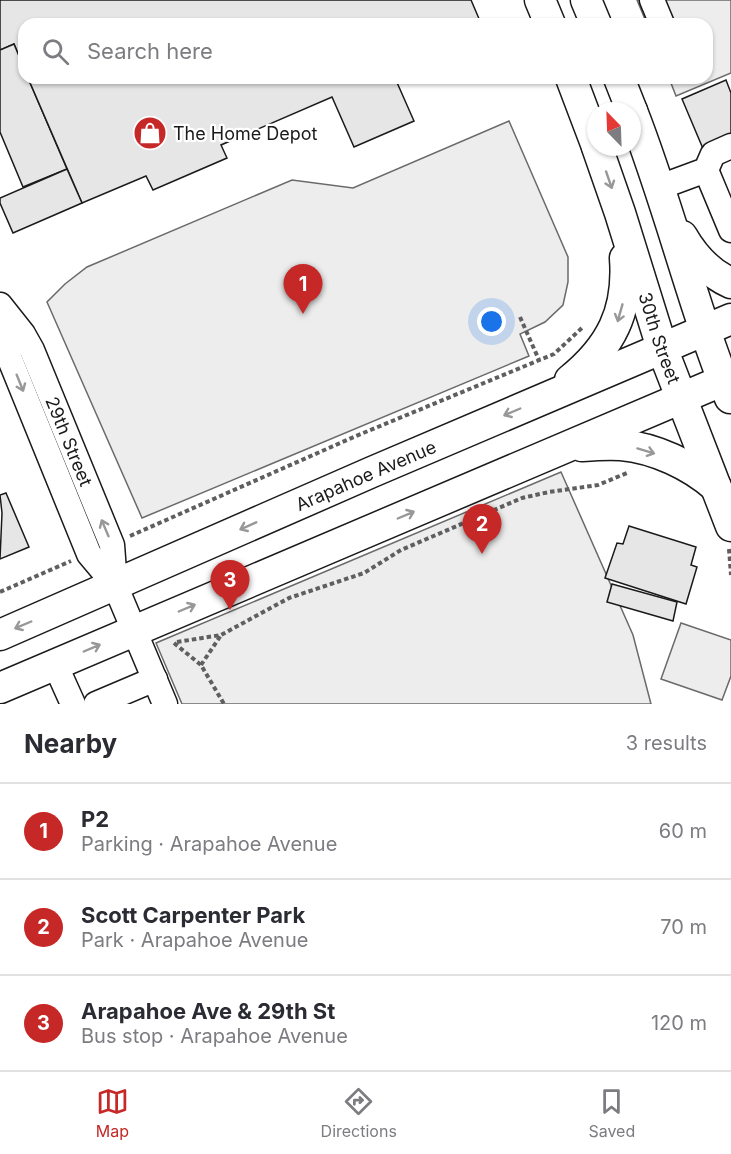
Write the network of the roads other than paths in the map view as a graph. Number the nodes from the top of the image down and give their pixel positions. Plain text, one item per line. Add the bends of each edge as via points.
1 (540, 0) edge
2 (586, 0) edge
3 (652, 0) edge
4 (548, 18) edge
5 (594, 18) edge
6 (660, 18) edge
7 (573, 84) edge
8 (621, 84) edge
9 (628, 102) edge
10 (587, 119) edge
11 (641, 135) edge
12 (731, 146) edge
13 (601, 156) edge
14 (706, 170) junction
15 (660, 187) junction
16 (620, 213) junction
17 (671, 219) junction
18 (731, 230) edge
19 (731, 283) edge
20 (0, 306) edge
21 (718, 324) edge
22 (662, 348) junction
23 (728, 385) edge
24 (543, 399) junction
25 (680, 399) junction
26 (567, 446) junction
27 (716, 488) junction
28 (731, 526) edge
29 (115, 585) junction
30 (133, 630) junction
31 (0, 635) edge
32 (55, 664) junction
33 (154, 679) junction
34 (0, 688) edge
35 (73, 704) edge
36 (96, 704) edge
37 (165, 704) edge

1 - 4 main road
2 - 5 main road
3 - 6 street
7 - 10 main road, 30th Street
8 - 9 main road
11 - 15 main road
12 - 14 street via 713,154
13 -> 16 main road, 30th Street
14 - 15 street
14 - 18 street
15 - 17 main road
16 - 22 main road, 30th Street
16 -> 24 main road via 625,286 617,323 595,358
17 - 19 main road via 695,256
17 - 21 main road
20 -> 29 street, 29th Street via 7,352 89,554
29 -> 20 street, 29th Street via 112,545 32,350
21 - 22 main road, Arapahoe Avenue
21 - 23 main road
22 - 24 main road, Arapahoe Avenue
22 - 25 main road, 30th Street
23 - 25 main road
24 -> 29 main road, Arapahoe Avenue
25 - 26 main road
25 - 27 main road, 30th Street
26 -> 27 main road via 620,445 644,450 685,466
30 -> 26 main road
27 - 28 main road, 30th Street
29 - 30 street, 29th Street
29 -> 31 main road, Arapahoe Avenue
32 -> 30 main road
30 - 33 street, 29th Street
32 - 34 main road
32 - 35 street
33 - 36 street
33 - 37 street, 29th Street

